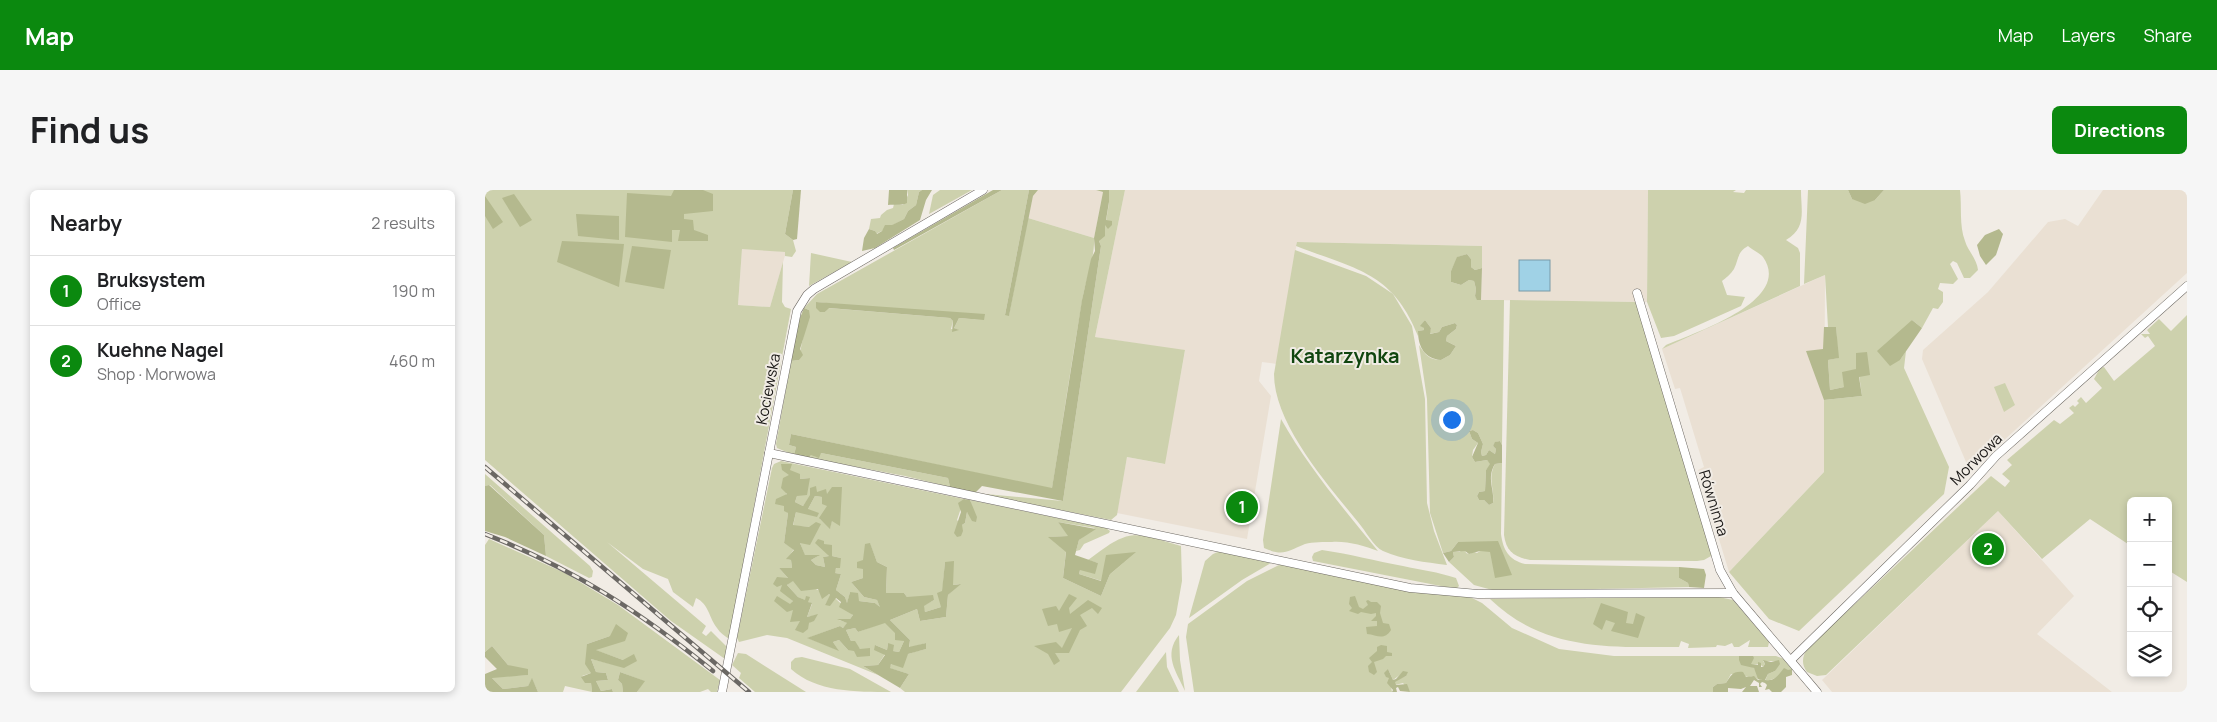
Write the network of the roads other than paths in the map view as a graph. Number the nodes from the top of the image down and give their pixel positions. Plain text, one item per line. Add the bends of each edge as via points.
1 (983, 190) edge
2 (2187, 286) edge
3 (1637, 293) dead end
4 (769, 453) junction
5 (1733, 593) junction
6 (1791, 660) junction
7 (722, 692) edge
8 (1817, 692) edge

1 - 4 street, Kociewska via 807,295 797,311
2 - 6 street, Morwowa via 1996,456
3 - 5 street, Równinna via 1718,564
4 - 5 street via 1410,588 1478,594
4 - 7 street, Kociewska
5 - 6 street, Równinna
6 - 8 street, Równinna

